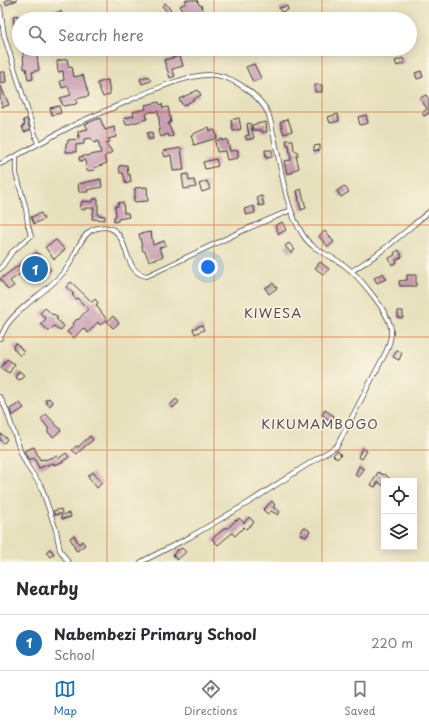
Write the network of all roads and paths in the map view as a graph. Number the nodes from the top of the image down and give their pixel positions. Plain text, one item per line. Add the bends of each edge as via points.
1 (0, 7) edge
2 (38, 144) junction
3 (16, 156) junction
4 (0, 164) edge
5 (291, 210) junction
6 (429, 212) edge
7 (0, 269) edge
8 (352, 271) junction
9 (0, 338) edge
10 (0, 397) edge
11 (68, 562) edge
12 (141, 562) edge

1 - 2 street via 4,34
2 - 3 street
2 - 5 street via 162,87 201,75 224,77 241,85 268,113
3 - 4 street
3 - 7 street via 16,173 31,236 12,252
5 - 8 street via 303,236
5 - 9 street via 147,276 142,276 136,271 117,232 107,227 90,231 67,268 48,288 15,315
6 - 8 street via 380,253
8 - 12 street via 377,302 392,331 387,350 337,446 248,504
10 - 11 street via 21,452 41,486 60,550

